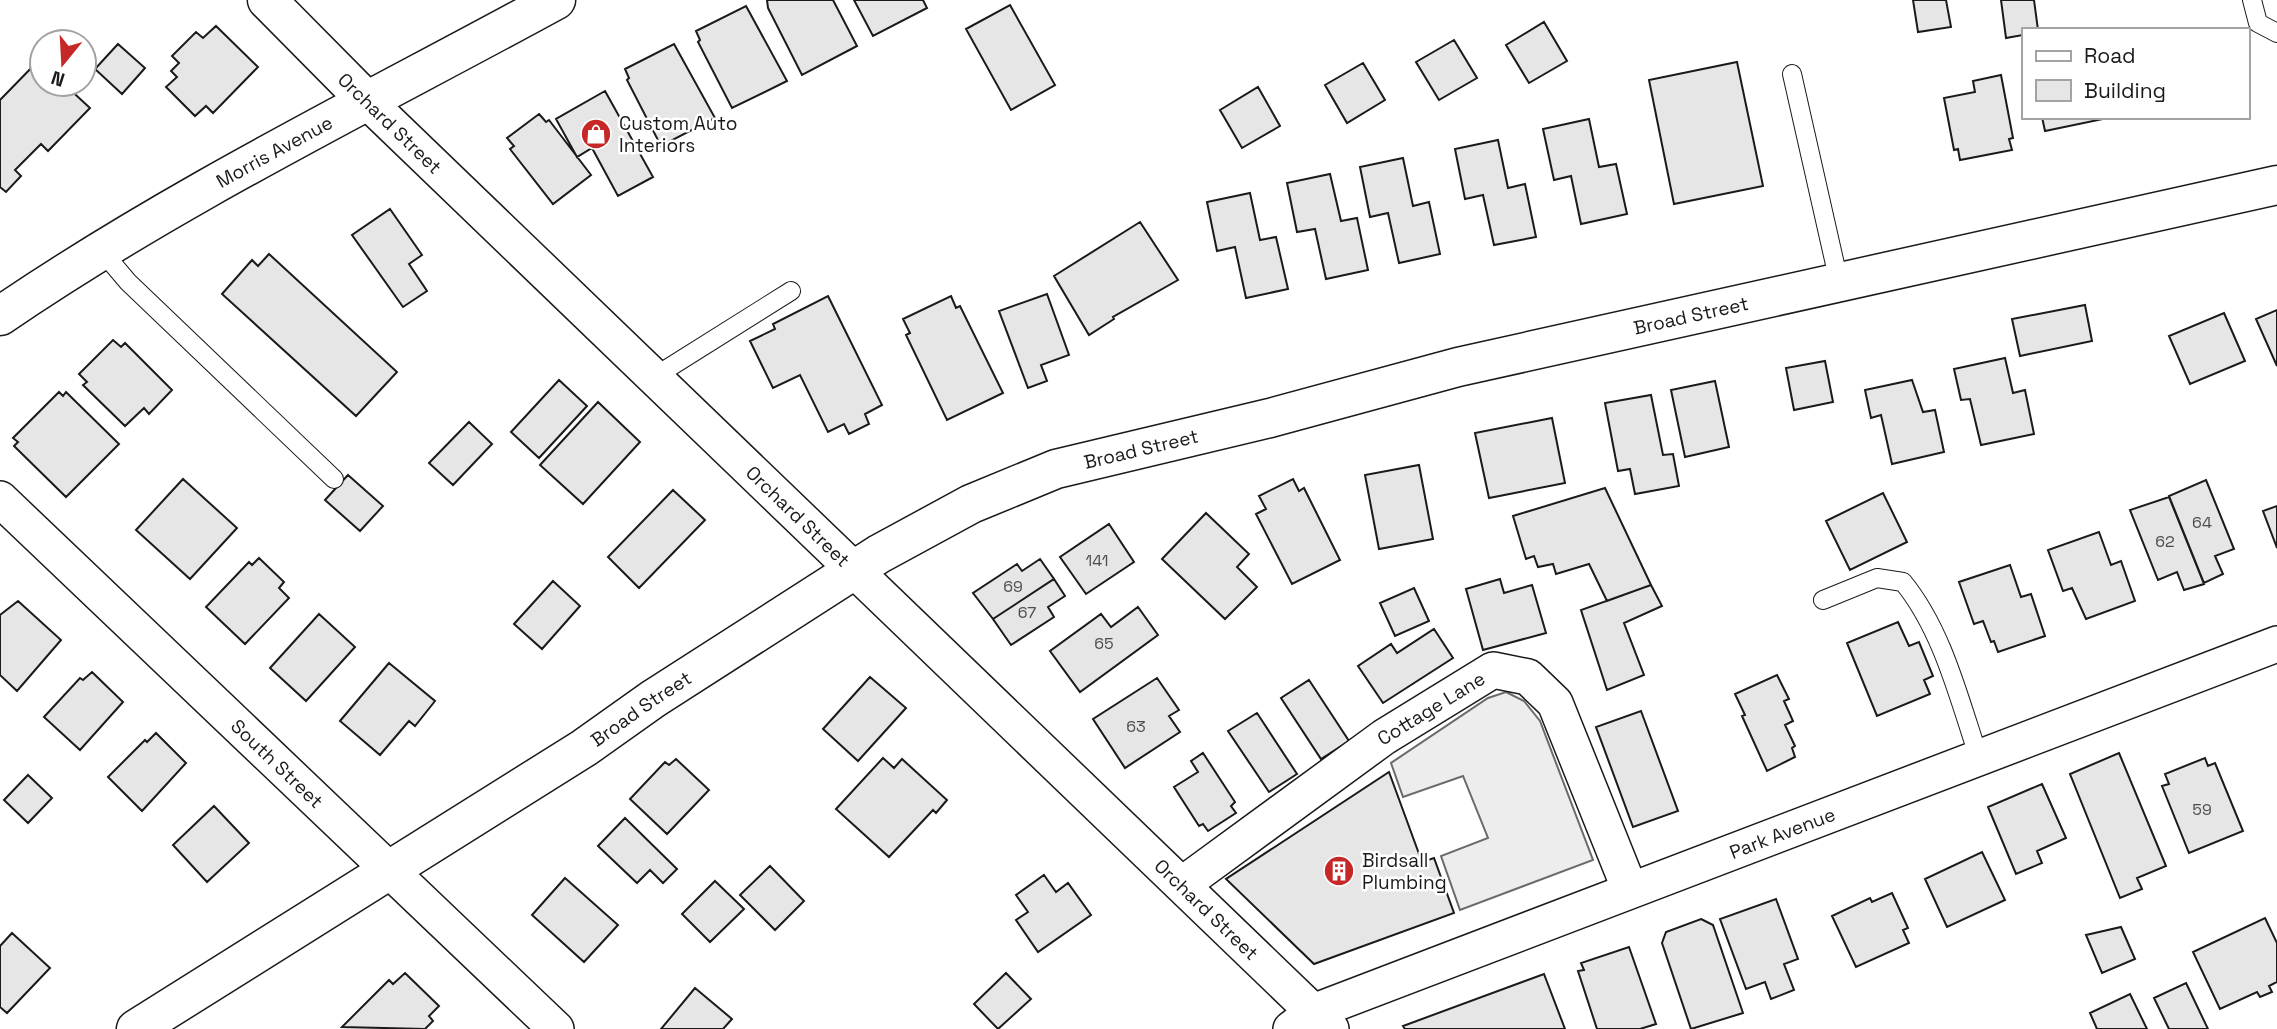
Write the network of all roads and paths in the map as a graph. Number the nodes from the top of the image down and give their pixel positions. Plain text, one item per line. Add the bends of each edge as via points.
1 (267, 0) edge
2 (556, 0) edge
3 (2252, 0) edge
4 (2277, 33) edge
5 (1792, 74) dead end
6 (368, 102) junction
7 (2277, 185) edge
8 (101, 250) junction
9 (1839, 282) junction
10 (791, 290) dead end
11 (0, 316) edge
12 (654, 377) junction
13 (334, 479) dead end
14 (0, 499) edge
15 (854, 569) junction
16 (1823, 600) dead end
17 (2277, 644) edge
18 (1979, 758) junction
19 (390, 870) junction
20 (1183, 884) junction
21 (1630, 890) junction
22 (1312, 1023) edge
23 (136, 1029) edge
24 (556, 1029) edge

1 - 6 main road, Orchard Street
2 - 6 main road, Morris Avenue
3 - 4 lane via 2258,23
5 - 9 lane
6 - 8 main road, Morris Avenue
6 - 12 street, Orchard Street
7 - 9 main road, Broad Street
8 - 11 main road, Morris Avenue
8 - 13 lane via 128,282
9 - 15 main road, Broad Street via 1458,367 1270,418 1056,468 971,504
10 - 12 lane
12 - 15 street, Orchard Street
14 - 19 street, South Street
15 - 19 main road, Broad Street
15 - 20 street, Orchard Street
16 - 18 lane via 1877,578 1903,582 1934,630
17 - 18 street, Park Avenue
18 - 21 street, Park Avenue
19 - 23 main road, Broad Street
19 - 24 street, South Street
20 - 21 street, Cottage Lane via 1384,737 1493,670 1528,677 1555,703
20 - 22 street, Orchard Street
21 - 22 street, Park Avenue

